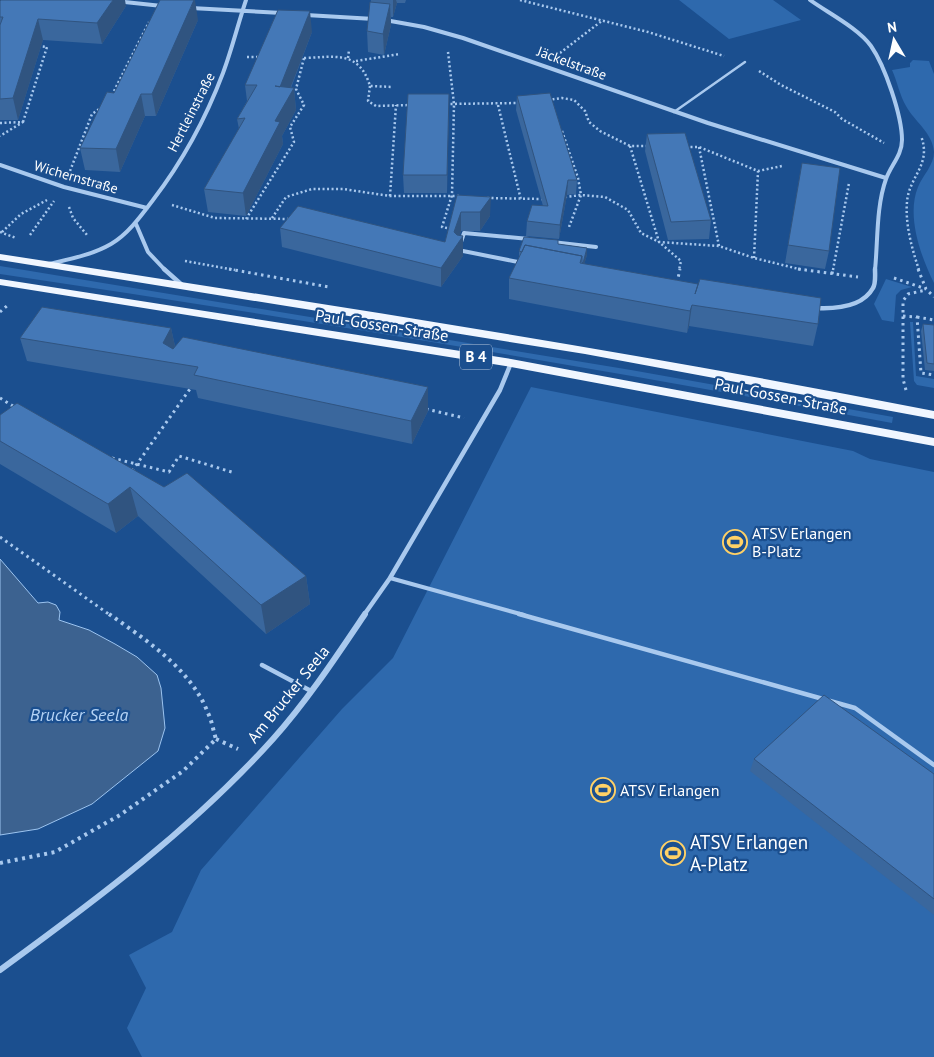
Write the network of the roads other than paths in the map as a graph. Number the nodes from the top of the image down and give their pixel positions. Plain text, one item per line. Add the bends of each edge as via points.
1 (106, 0) edge
2 (246, 0) edge
3 (810, 0) edge
4 (166, 6) edge
5 (185, 7) edge
6 (242, 11) junction
7 (288, 14) edge
8 (298, 14) edge
9 (745, 62) dead end
10 (674, 112) junction
11 (0, 165) edge
12 (886, 178) junction
13 (147, 208) junction
14 (136, 224) junction
15 (533, 240) edge
16 (543, 241) edge
17 (596, 247) dead end
18 (0, 257) edge
19 (48, 264) junction
20 (534, 264) edge
21 (0, 282) edge
22 (182, 285) junction
23 (807, 307) edge
24 (512, 363) junction
25 (934, 415) edge
26 (934, 442) edge
27 (390, 578) junction
28 (262, 665) dead end
29 (311, 691) junction
30 (934, 765) edge
31 (0, 970) edge

1 - 4 street
2 - 6 street, Hertleinstraße
3 - 12 street via 871,46 882,68 898,113 902,141 900,152
5 - 6 street
6 - 7 street
6 - 13 street, Hertleinstraße via 219,84 208,107 180,159
8 - 10 street, Jäckelstraße via 406,22 446,32
9 - 10 lane
10 - 12 street, Jäckelstraße
11 - 13 street, Wichernstraße via 64,187
12 - 23 street via 881,198 876,280 871,293 857,302 832,308
13 - 14 street, Hertleinstraße
14 - 19 street, Hertleinstraße via 104,248
14 - 22 street via 149,255
15 - 20 street via 464,233 458,251
16 - 17 street
18 - 19 main road, Paul-Gossen-Straße / B 4
19 - 22 main road, Paul-Gossen-Straße / B 4
21 - 24 main road, Paul-Gossen-Straße / B 4
22 - 25 main road, Paul-Gossen-Straße / B 4 via 607,354
24 - 26 main road, Paul-Gossen-Straße / B 4
24 - 27 street, Am Brucker Seela via 500,390
27 - 29 street, Am Brucker Seela
27 - 30 lane via 855,708
28 - 29 lane
29 - 31 street, Am Brucker Seela via 273,739 211,802 108,891

